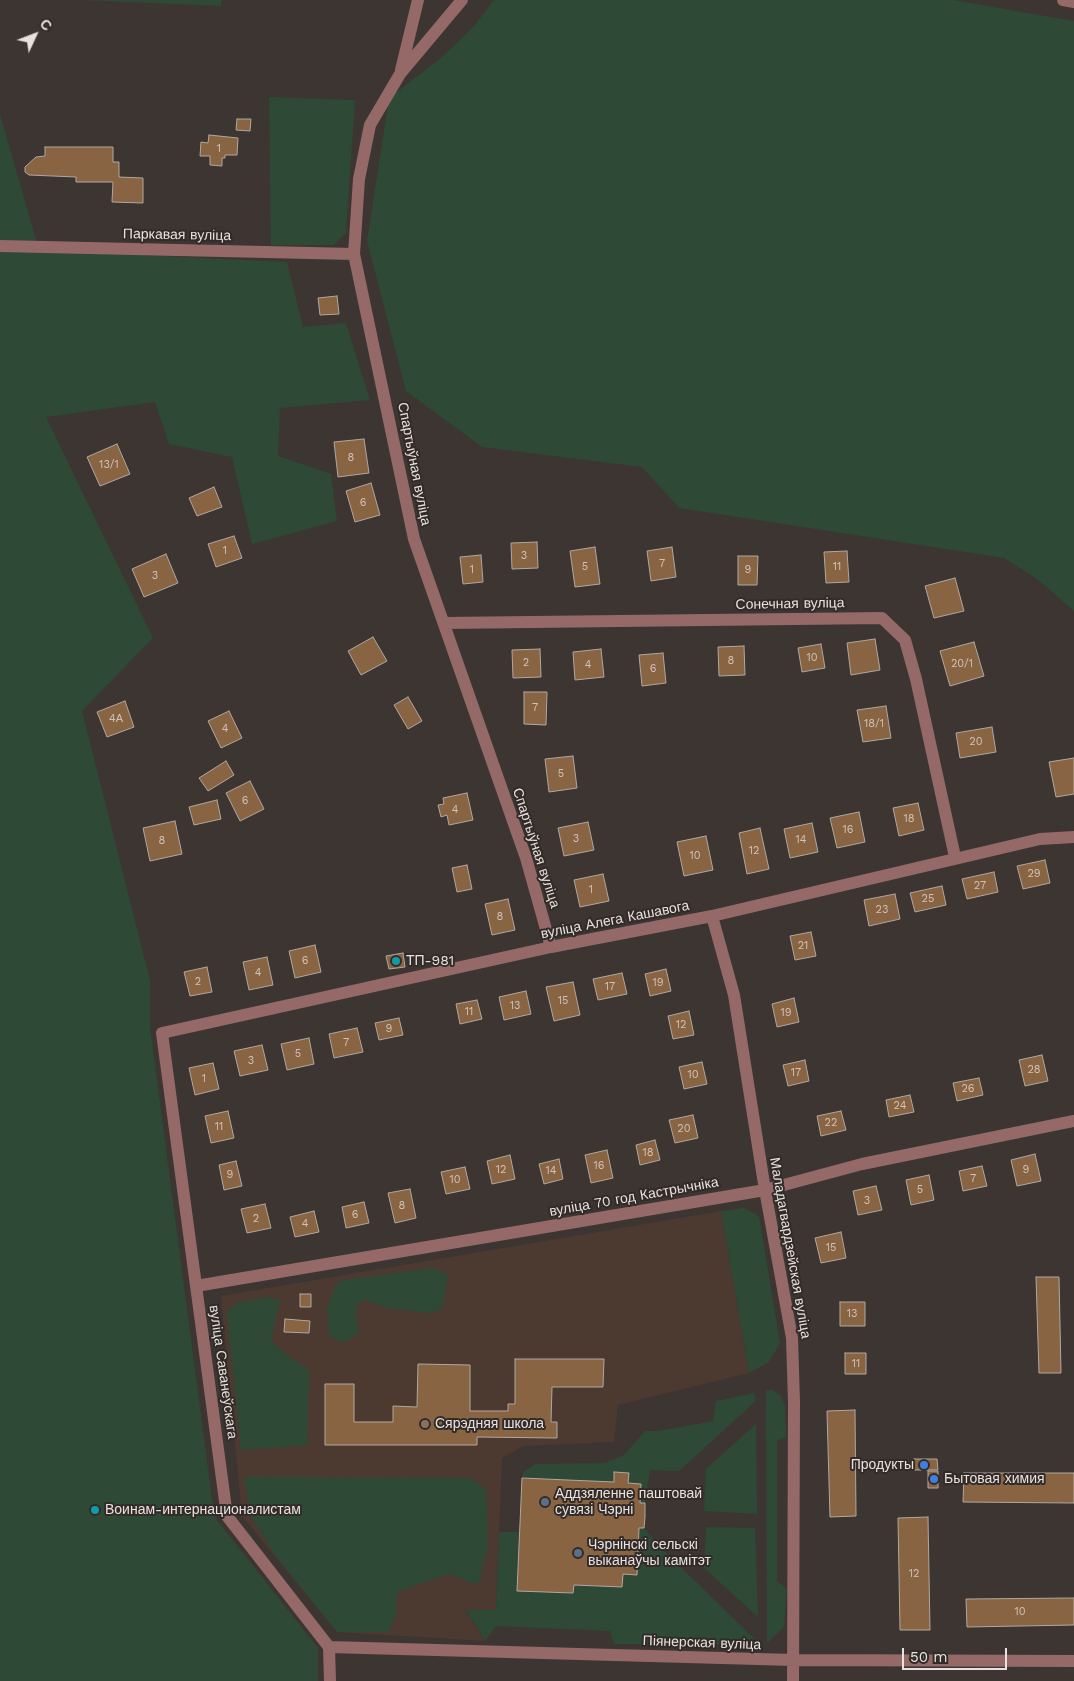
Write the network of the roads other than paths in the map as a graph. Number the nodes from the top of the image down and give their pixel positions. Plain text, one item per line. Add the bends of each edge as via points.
1 (418, 0) edge
2 (462, 0) edge
3 (1063, 0) edge
4 (1074, 2) edge
5 (400, 74) junction
6 (0, 246) edge
7 (354, 254) junction
8 (444, 623) junction
9 (1074, 838) edge
10 (955, 857) junction
11 (712, 916) junction
12 (551, 947) junction
13 (162, 1033) joint
14 (1074, 1121) edge
15 (765, 1190) junction
16 (196, 1286) junction
17 (329, 1647) junction
18 (793, 1660) junction
19 (1074, 1661) edge
20 (330, 1681) edge
21 (793, 1681) edge

1 - 5 street
2 - 5 street, Спартыўная вуліца
3 - 4 street
5 - 7 street, Спартыўная вуліца via 370,125 358,179
6 - 7 street, Паркавая вуліца
7 - 8 street, Спартыўная вуліца via 414,539
8 - 10 street, Сонечная вуліца via 882,618 905,640
8 - 12 street, Спартыўная вуліца via 526,858
9 - 10 street, вуліца Алега Кашавога via 1040,839
10 - 11 street, вуліца Алега Кашавога
11 - 12 street, вуліца Алега Кашавога
11 - 15 street, Маладагвардзейская вуліца via 734,995
12 - 13 street, вуліца Алега Кашавога
13 - 16 street, вуліца Саванеўскага
14 - 15 street, вуліца 70 год Кастрычніка via 862,1164
15 - 16 street, вуліца 70 год Кастрычніка
15 - 18 street, Маладагвардзейская вуліца via 792,1338
16 - 17 street, вуліца Саванеўскага via 227,1516
17 - 18 street, Піянерская вуліца
17 - 20 street
18 - 19 street, Піянерская вуліца
18 - 21 street, Маладагвардзейская вуліца

